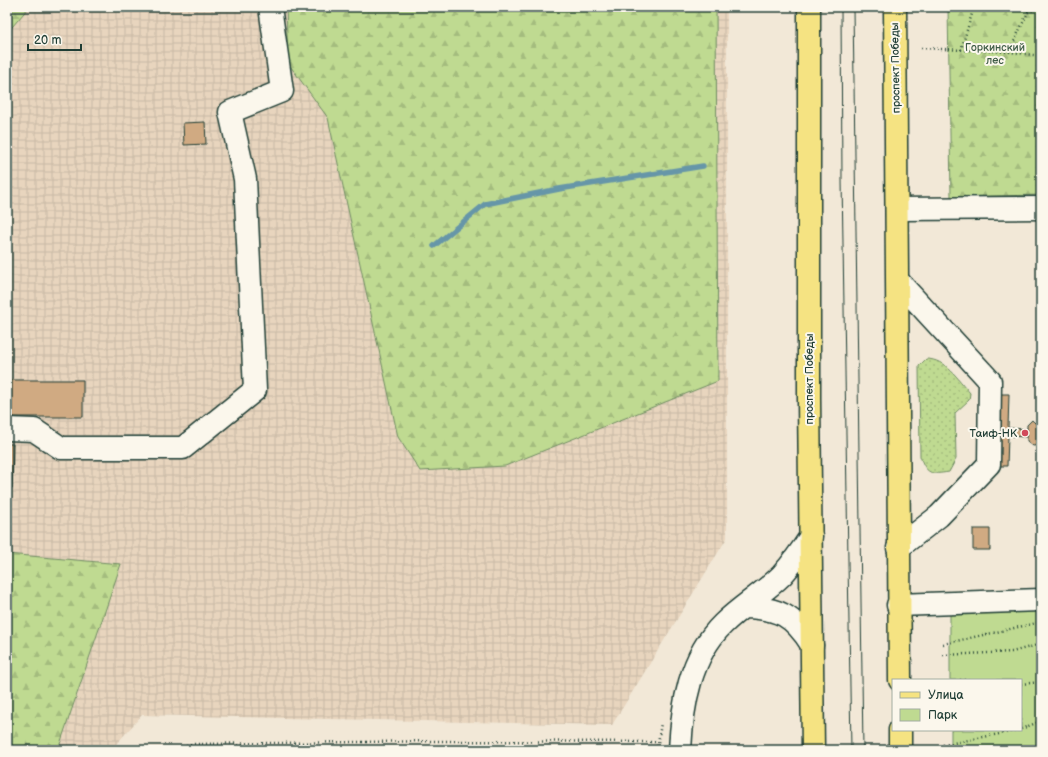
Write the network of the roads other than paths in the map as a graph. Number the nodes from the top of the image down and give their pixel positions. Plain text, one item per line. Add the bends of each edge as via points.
1 (270, 7) edge
2 (809, 7) edge
3 (895, 7) edge
4 (897, 208) junction
5 (1041, 208) edge
6 (898, 281) junction
7 (7, 429) edge
8 (811, 536) junction
9 (898, 548) junction
10 (1041, 600) edge
11 (898, 604) junction
12 (744, 607) junction
13 (812, 645) junction
14 (900, 679) edge
15 (900, 731) edge
16 (680, 750) edge
17 (812, 750) edge
18 (900, 750) edge

1 - 7 street via 282,91 230,112 245,179 255,390 183,448 61,448 34,430
2 - 8 main road, проспект Победы
3 - 4 main road, проспект Победы
4 - 5 street
4 - 6 main road, проспект Победы
6 - 9 main road, проспект Победы
6 - 9 street via 990,381 990,389 989,464 939,516
8 - 12 street via 781,576
8 - 13 main road, проспект Победы
9 - 11 main road, проспект Победы
10 - 11 street
11 - 14 main road, проспект Победы
12 - 13 street via 775,610 800,627
12 - 16 street via 723,624 709,641 692,671 681,721
13 - 17 main road, проспект Победы
15 - 18 main road

